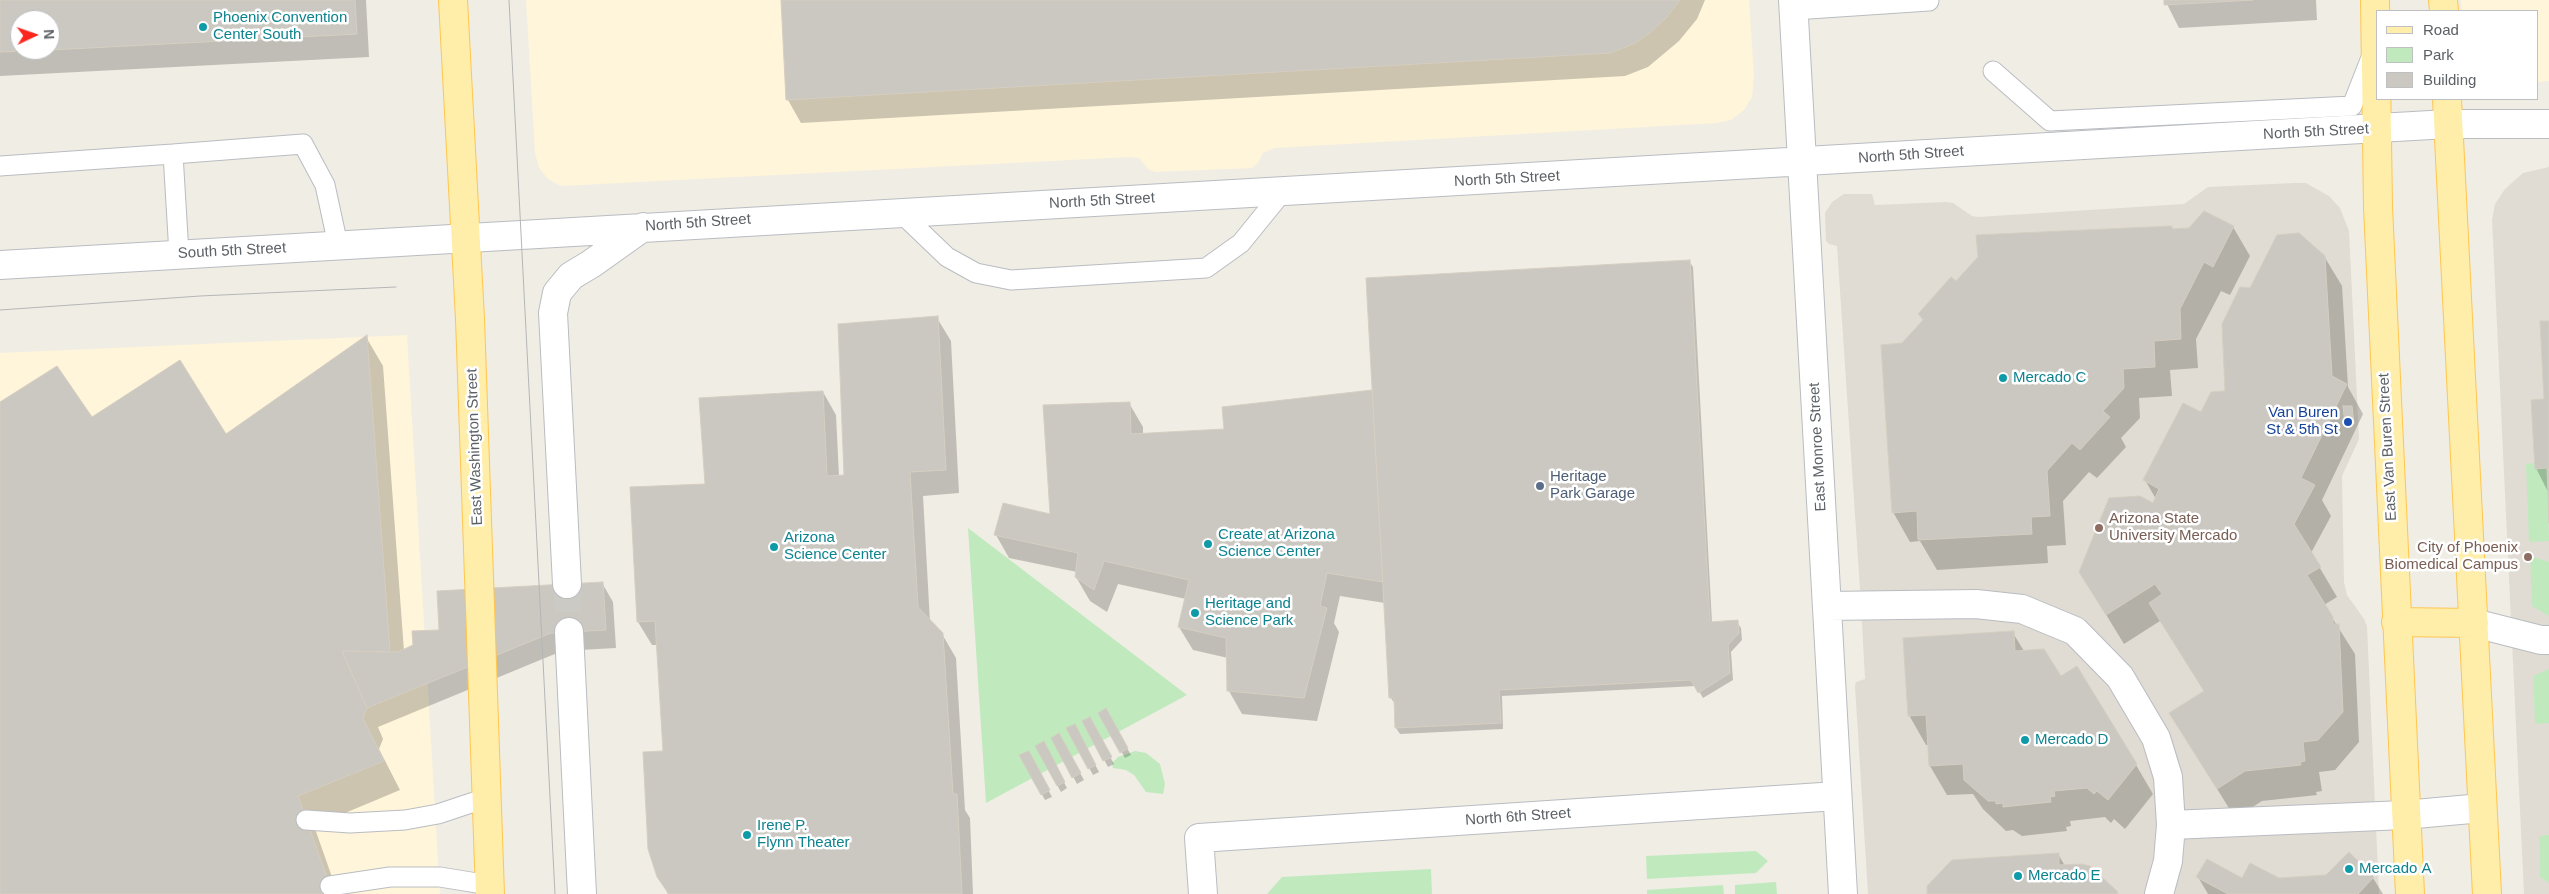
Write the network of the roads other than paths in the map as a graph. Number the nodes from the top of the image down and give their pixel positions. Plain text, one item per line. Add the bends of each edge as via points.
1 (453, 0) edge
2 (2375, 0) edge
3 (1929, 1) dead end
4 (1794, 5) edge
5 (2376, 42) joint
6 (1993, 71) dead end
7 (2377, 100) edge
8 (2448, 111) edge
9 (2549, 124) edge
10 (2377, 129) junction
11 (173, 154) junction
12 (1802, 161) junction
13 (0, 166) edge
14 (1284, 190) junction
15 (900, 212) junction
16 (642, 227) junction
17 (465, 237) junction
18 (338, 245) junction
19 (179, 254) junction
20 (0, 264) edge
21 (567, 584) tunnel mouth
22 (1828, 606) junction
23 (2396, 622) junction
24 (2474, 623) junction
25 (569, 632) tunnel mouth
26 (2549, 640) edge
27 (1837, 796) junction
28 (486, 798) junction
29 (2482, 808) junction
30 (2404, 814) junction
31 (306, 820) dead end
32 (2171, 825) junction
33 (330, 886) dead end
34 (490, 889) edge
35 (582, 894) edge
36 (1203, 894) edge
37 (1843, 894) edge
38 (2160, 894) edge
39 (2410, 894) edge
40 (2487, 894) edge

1 - 17 main road, East Washington Street
2 - 5 main road, East Van Buren Street
3 - 4 lane
4 - 12 street, East Monroe Street
5 - 6 lane via 2352,106 2050,121
7 - 10 main road, East Van Buren Street
8 - 9 street, North 5th Street
8 - 10 street, North 5th Street
8 - 24 main road
10 - 12 street, North 5th Street
10 - 23 main road, East Van Buren Street
11 - 13 lane
11 - 18 lane via 303,144 325,185
11 - 19 lane
12 - 14 street, North 5th Street
12 - 22 street, East Monroe Street
14 - 15 street, North 5th Street
14 - 15 lane via 1240,243 1206,268 1011,280 976,273 947,257
15 - 16 street, North 5th Street
16 - 17 street, North 5th Street
16 - 21 street via 571,276 556,293 553,313
17 - 18 street, South 5th Street
17 - 28 main road, East Washington Street
18 - 19 street, South 5th Street
19 - 20 street, South 5th Street
22 - 27 street, East Monroe Street
22 - 32 street via 1976,604 2022,609 2075,631 2120,677 2156,738 2168,777
23 - 24 main road
23 - 30 main road, East Van Buren Street
24 - 26 street
24 - 29 main road
25 - 35 street
27 - 36 street, North 6th Street via 1199,838
27 - 37 street, East Monroe Street
28 - 31 lane via 438,814 405,820 350,823
28 - 34 main road, East Washington Street
29 - 30 street
29 - 40 main road
30 - 32 street
30 - 39 main road, East Van Buren Street
32 - 38 street via 2168,861
33 - 34 lane via 359,880 440,877

